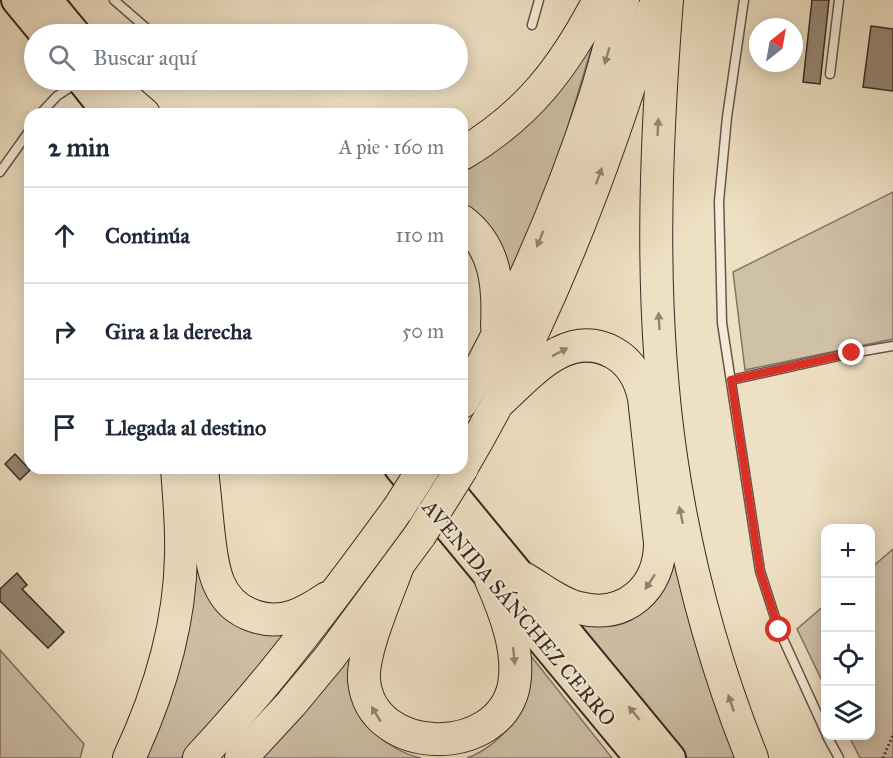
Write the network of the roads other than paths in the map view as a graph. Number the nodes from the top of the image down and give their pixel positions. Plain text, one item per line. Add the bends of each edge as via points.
1 (16, 0) edge
2 (48, 0) edge
3 (114, 0) edge
4 (539, 0) edge
5 (599, 0) edge
6 (623, 0) edge
7 (656, 0) edge
8 (667, 0) edge
9 (744, 0) edge
10 (839, 0) edge
11 (36, 24) edge
12 (68, 24) edge
13 (142, 24) edge
14 (532, 25) dead end
15 (830, 74) dead end
16 (66, 90) edge
17 (96, 90) edge
18 (121, 107) edge
19 (46, 108) edge
20 (24, 138) edge
21 (468, 150) edge
22 (0, 172) edge
23 (468, 227) edge
24 (496, 341) junction
25 (893, 346) edge
26 (731, 380) junction
27 (468, 391) edge
28 (499, 402) junction
29 (468, 456) edge
30 (177, 474) edge
31 (203, 474) edge
32 (404, 474) edge
33 (420, 474) edge
34 (437, 474) edge
35 (457, 474) edge
36 (397, 567) junction
37 (525, 579) junction
38 (491, 580) junction
39 (340, 588) junction
40 (821, 723) edge
41 (829, 740) edge
42 (129, 758) edge
43 (199, 758) edge
44 (241, 758) edge
45 (639, 758) edge
46 (671, 758) edge
47 (752, 758) edge
48 (839, 758) edge

1 - 11 highway
2 - 12 highway
3 - 13 lane
4 - 14 lane
5 - 21 highway via 579,39 550,80 500,129
6 -> 24 highway via 595,97 564,181
28 -> 7 highway via 593,191
47 -> 8 highway via 718,666 696,583 667,428 656,215
9 - 26 lane via 719,201 722,323
10 - 15 lane
16 - 19 lane
17 - 18 highway
20 - 22 lane
23 - 24 highway via 480,239 494,267
24 - 27 highway
25 - 26 lane
26 - 40 lane via 760,571 779,630
28 - 29 highway
28 -> 37 highway via 540,365 579,345 609,350 627,362 644,398 660,543 659,562 649,585 620,606 598,610 568,604
30 - 42 highway via 181,556 178,595 155,695
31 - 39 highway via 213,570 220,589 232,604 258,618 284,619 305,612
32 - 38 highway, AVENIDA SÁNCHEZ CERRO
33 - 39 highway, bridge
34 - 37 highway, AVENIDA SÁNCHEZ CERRO
35 - 36 highway, bridge
38 -> 36 highway via 514,656 509,704 498,723 471,745 454,750 426,750 409,745 386,728 374,713 364,683 368,651
36 - 44 highway via 291,704
46 -> 37 highway, AVENIDA SÁNCHEZ CERRO
38 - 45 highway, AVENIDA SÁNCHEZ CERRO
39 - 43 highway via 244,710
41 - 48 lane

